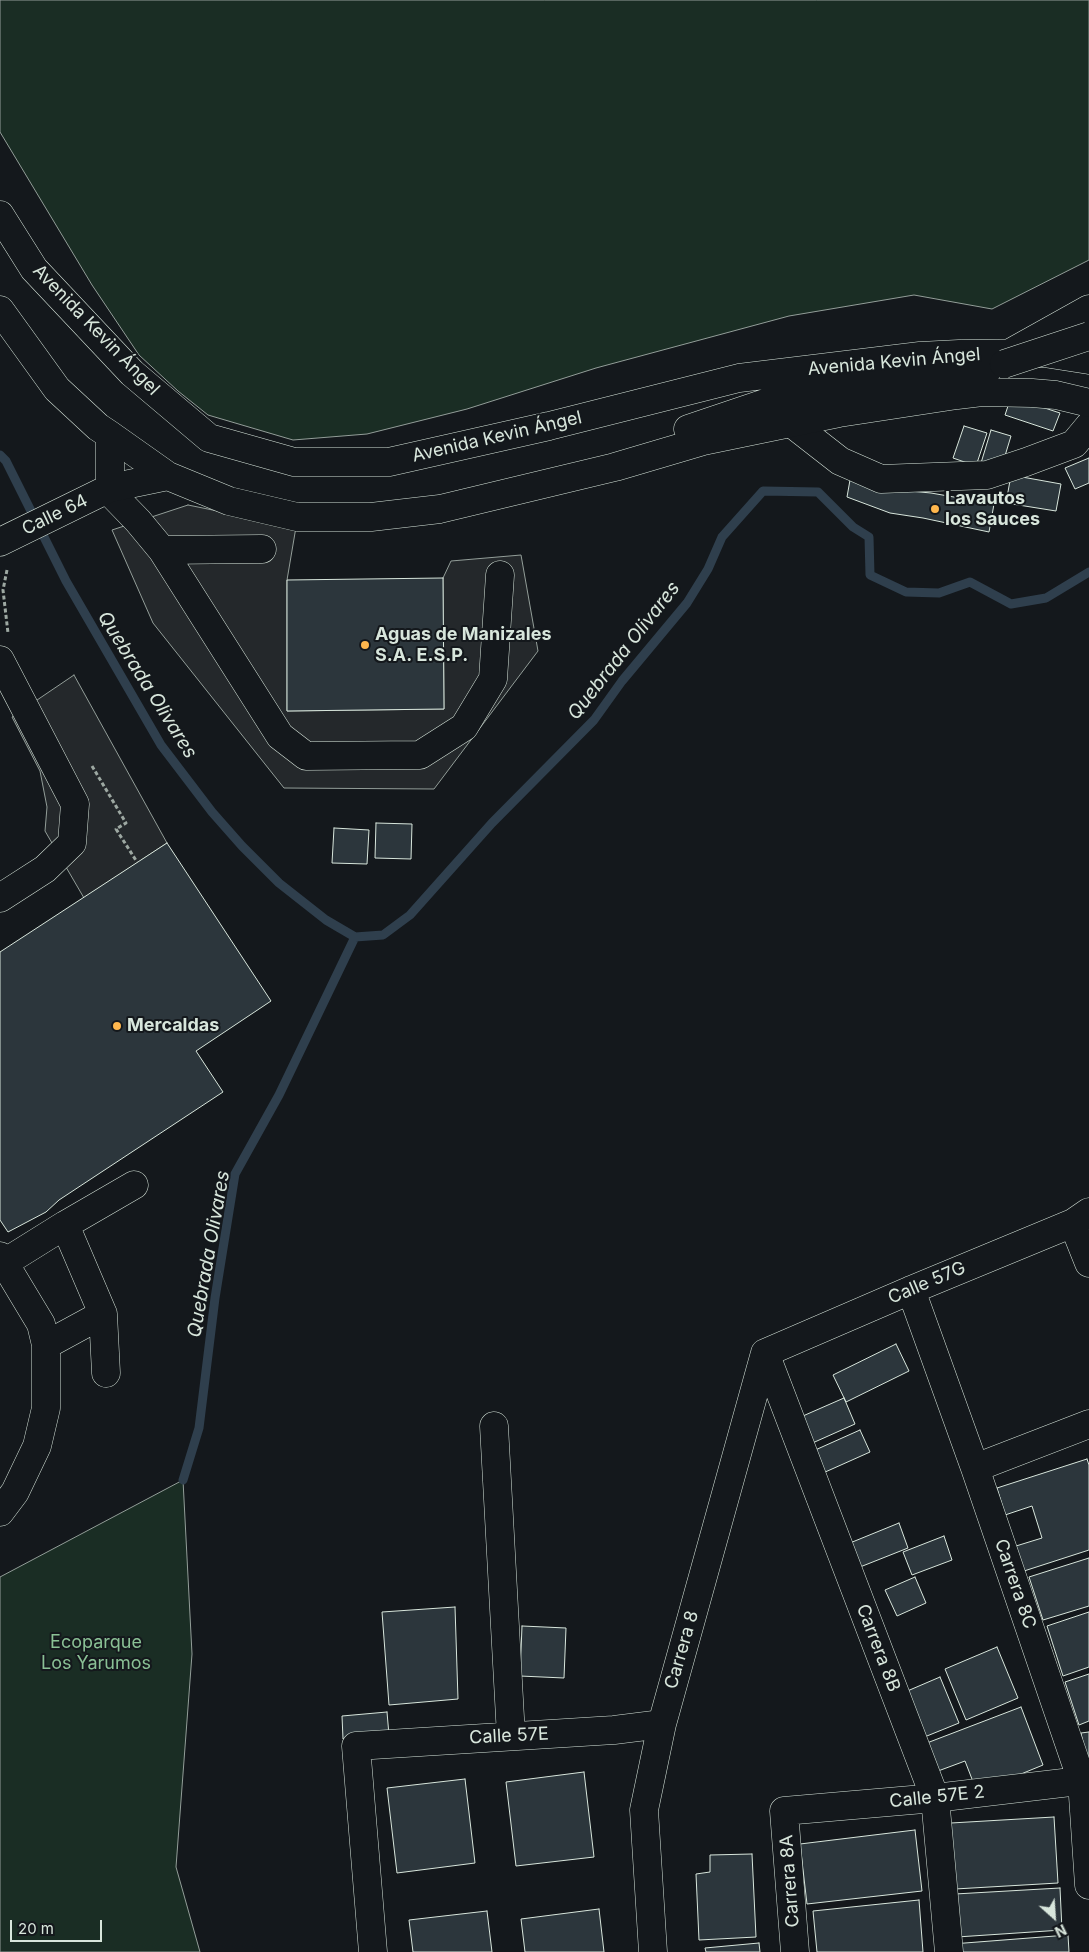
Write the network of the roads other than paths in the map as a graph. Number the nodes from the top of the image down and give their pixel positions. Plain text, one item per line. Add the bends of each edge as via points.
1 (0, 215) edge
2 (1089, 309) edge
3 (0, 310) edge
4 (1081, 341) edge
5 (1013, 357) junction
6 (1089, 360) edge
7 (1089, 403) edge
8 (790, 422) junction
9 (1089, 426) edge
10 (104, 431) junction
11 (168, 476) junction
12 (104, 491) junction
13 (515, 491) junction
14 (7, 539) edge
15 (262, 549) dead end
16 (162, 550) junction
17 (500, 575) dead end
18 (0, 660) edge
19 (0, 898) edge
20 (134, 1185) dead end
21 (1081, 1217) edge
22 (65, 1225) junction
23 (1088, 1259) edge
24 (2, 1260) edge
25 (910, 1290) junction
26 (103, 1314) junction
27 (46, 1345) junction
28 (765, 1354) junction
29 (106, 1372) dead end
30 (1089, 1424) edge
31 (494, 1426) dead end
32 (975, 1468) junction
33 (0, 1512) edge
34 (662, 1724) junction
35 (511, 1736) junction
36 (1086, 1780) edge
37 (935, 1798) junction
38 (784, 1810) joint
39 (1089, 1884) edge
40 (372, 1952) edge
41 (653, 1952) edge
42 (795, 1952) edge
43 (948, 1952) edge

1 - 5 main road, Avenida Kevin Ángel via 34,269 132,373 210,438 294,462 389,462 739,378 920,356
2 - 5 main road
3 - 10 main road via 57,389
4 - 5 main road, bridge
5 - 6 main road, Avenida Kevin Ángel via 1062,355
5 - 13 main road via 980,370 783,397
7 - 8 main road via 1056,395 982,392
8 - 9 main road via 840,461 881,479 987,475 1074,444
8 - 13 main road via 703,441
10 - 11 main road
10 - 12 main road
11 - 12 main road, Calle 64
11 - 13 main road via 229,501 297,517 372,517 440,509
12 - 14 main road, Calle 64
12 - 16 main road via 138,521
15 - 16 main road
16 - 17 main road via 280,736 306,756 420,755 464,727 494,679
18 - 19 main road via 75,804 72,843 45,869
20 - 22 main road
21 - 23 main road
21 - 25 main road, Calle 57G
22 - 24 main road
22 - 26 main road
24 - 27 main road via 41,1324
25 - 28 main road, Calle 57G
25 - 32 main road, Carrera 8C
26 - 27 main road
26 - 29 main road
27 - 33 main road via 46,1408 37,1446 15,1492
28 - 34 main road, Carrera 8
28 - 37 main road, Carrera 8B
30 - 32 main road
31 - 35 main road
32 - 36 main road, Carrera 8C
34 - 35 main road, Calle 57E
34 - 41 main road, Carrera 8 via 644,1810
35 - 40 main road, Calle 57E via 356,1746
36 - 37 main road, Calle 57E 2
36 - 39 main road, Carrera 8C
37 - 38 main road, Calle 57E 2
37 - 43 main road, Carrera 8B
38 - 42 main road, Carrera 8A

